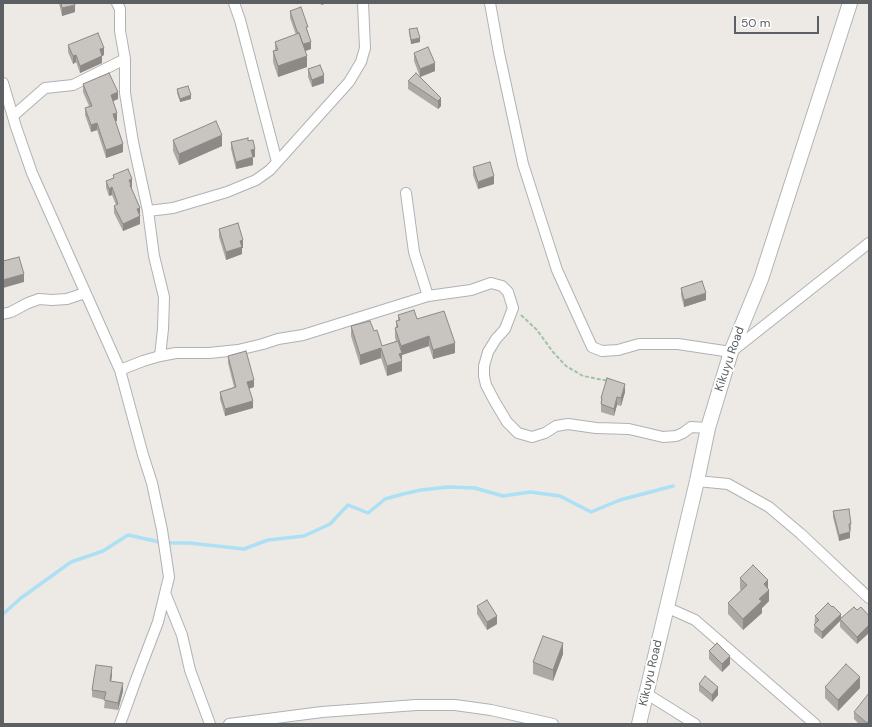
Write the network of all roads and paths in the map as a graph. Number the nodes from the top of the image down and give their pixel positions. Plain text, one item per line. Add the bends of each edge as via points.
1 (234, 3) edge
2 (363, 3) edge
3 (490, 3) edge
4 (850, 3) edge
5 (120, 5) edge
6 (125, 59) junction
7 (3, 83) edge
8 (12, 116) junction
9 (278, 162) junction
10 (406, 193) dead end
11 (148, 211) junction
12 (869, 244) edge
13 (85, 292) junction
14 (428, 296) junction
15 (513, 308) junction
16 (3, 314) edge
17 (731, 352) junction
18 (160, 356) junction
19 (120, 370) junction
20 (610, 382) edge
21 (708, 428) junction
22 (697, 481) junction
23 (165, 593) junction
24 (869, 598) edge
25 (666, 606) junction
26 (647, 694) junction
27 (120, 724) edge
28 (210, 724) edge
29 (229, 724) edge
30 (553, 724) edge
31 (639, 724) edge
32 (695, 724) edge
33 (815, 724) edge

1 - 9 street
2 - 9 street via 365,48 361,62 349,82
3 - 17 street via 523,164 557,270 592,347 602,351 639,344 678,344
4 - 17 main road, Kikuyu Road via 761,279
5 - 6 street via 120,31
6 - 8 street via 73,85 45,88
6 - 11 street via 125,93
7 - 8 street
8 - 13 street via 32,173
9 - 11 street via 256,180 227,192 173,208
10 - 14 street via 414,252
11 - 18 street via 154,256 164,297
12 - 17 street
13 - 16 street via 67,299 39,299
13 - 19 street
14 - 15 street via 471,290 491,283 502,286 508,292
14 - 18 street via 288,338 238,350
15 - 20 path via 537,330 566,366 583,376
15 - 21 street via 505,328 488,352 484,366 486,386 507,422 518,433 532,437 556,426 568,424 629,429 663,436 676,436 691,427
17 - 21 main road, Kikuyu Road
18 - 19 street
19 - 23 street via 152,483 169,578
21 - 22 main road, Kikuyu Road
22 - 24 street via 728,484 769,507
22 - 25 main road, Kikuyu Road
23 - 27 street via 158,622
23 - 28 street via 182,635 190,670
25 - 26 main road, Kikuyu Road
25 - 33 street via 695,620
26 - 31 main road, Kikuyu Road
26 - 32 street
29 - 30 street via 322,712 416,705 455,705

